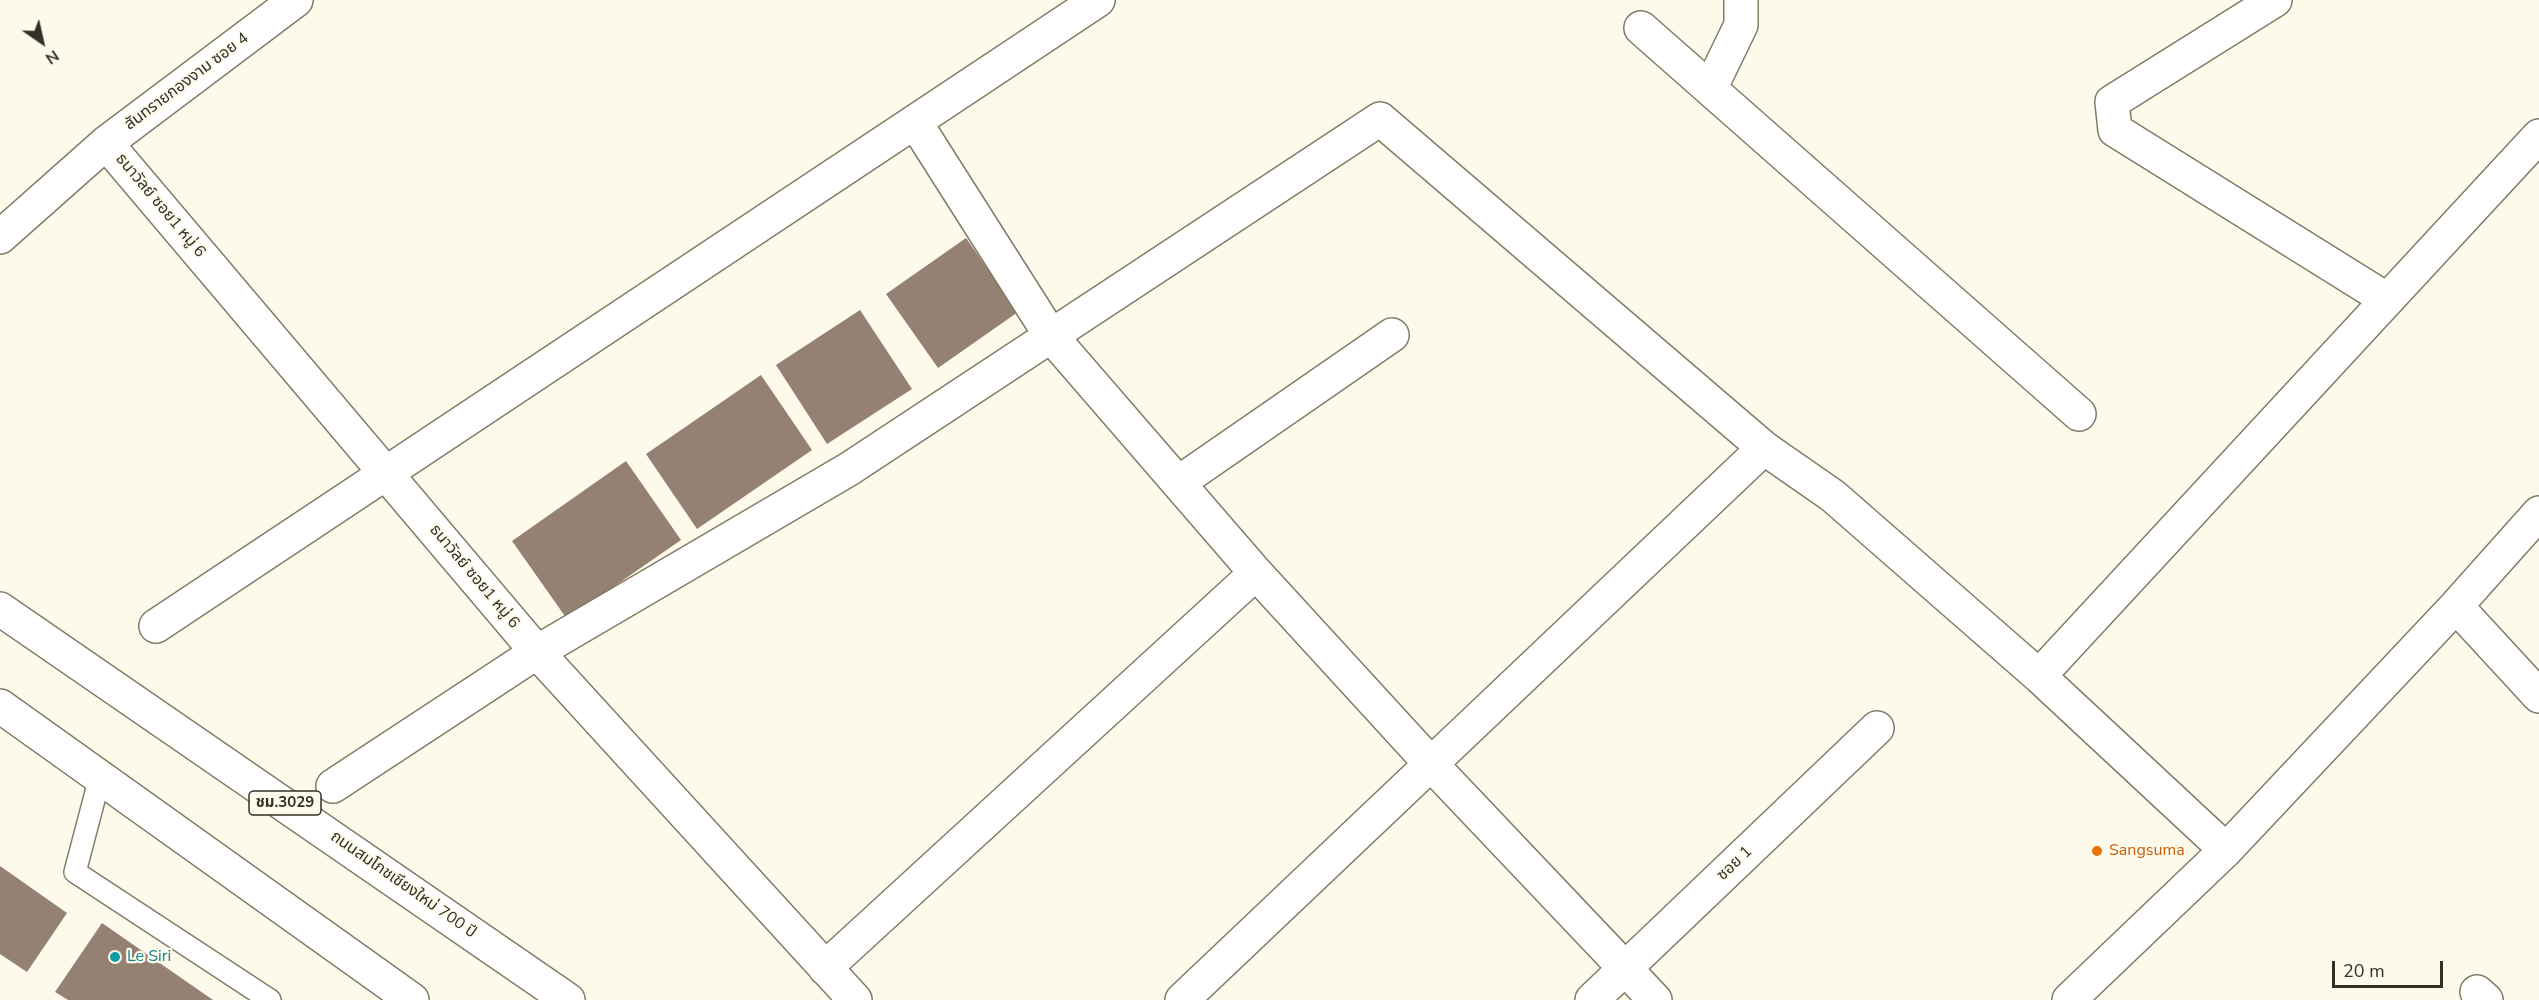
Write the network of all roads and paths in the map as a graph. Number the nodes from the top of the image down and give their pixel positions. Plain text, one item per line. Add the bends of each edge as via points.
1 (296, 0) edge
2 (1098, 0) edge
3 (1742, 0) edge
4 (2275, 0) edge
5 (1641, 28) dead end
6 (1710, 89) junction
7 (915, 122) junction
8 (2539, 136) edge
9 (106, 143) junction
10 (0, 237) edge
11 (2386, 299) junction
12 (1392, 334) dead end
13 (1051, 336) junction
14 (2079, 414) dead end
15 (1764, 448) junction
16 (387, 472) junction
17 (1178, 483) junction
18 (2539, 513) edge
19 (1256, 573) junction
20 (2456, 606) junction
21 (0, 609) edge
22 (156, 626) dead end
23 (537, 652) junction
24 (2039, 676) junction
25 (2539, 696) edge
26 (0, 706) edge
27 (1877, 728) dead end
28 (1431, 764) junction
29 (100, 777) junction
30 (333, 786) dead end
31 (2226, 850) junction
32 (825, 969) junction
33 (1627, 969) junction
34 (270, 1000) edge
35 (412, 1000) edge
36 (567, 1000) edge
37 (855, 1000) edge
38 (1182, 1000) edge
39 (1592, 1000) edge
40 (1655, 1000) edge
41 (2069, 1000) edge

1 - 9 street, สันทรายกองงาม ซอย 4
2 - 7 street
3 - 6 street via 1741,25
4 - 11 street via 2112,102 2115,130
5 - 6 street
6 - 14 street
7 - 13 street
7 - 16 street
8 - 11 street
9 - 10 street, สันทรายกองงาม ซอย 4
9 - 16 street, ธนาวัลย์ ซอย1 หมู่ 6
11 - 24 street
12 - 17 street
13 - 15 street via 1380,119
13 - 17 street
13 - 23 street via 849,469
15 - 24 street via 1833,496
15 - 28 street
16 - 22 street
16 - 23 street, ธนาวัลย์ ซอย1 หมู่ 6
17 - 19 street
18 - 20 street
19 - 28 street
19 - 32 street
20 - 25 street
20 - 31 street
21 - 36 street, ถนนสมโภชเชียงใหม่ 700 ปี / ชม.3029
23 - 30 street
23 - 32 street, ธนาวัลย์ ซอย1 หมู่ 6
24 - 31 street
26 - 29 street
27 - 33 street, ซอย 1
28 - 33 street
28 - 38 street
29 - 34 lane via 75,872
29 - 35 street
31 - 41 street
32 - 37 street, ธนาวัลย์ ซอย1 หมู่ 6
33 - 39 street, ซอย 1
33 - 40 street

